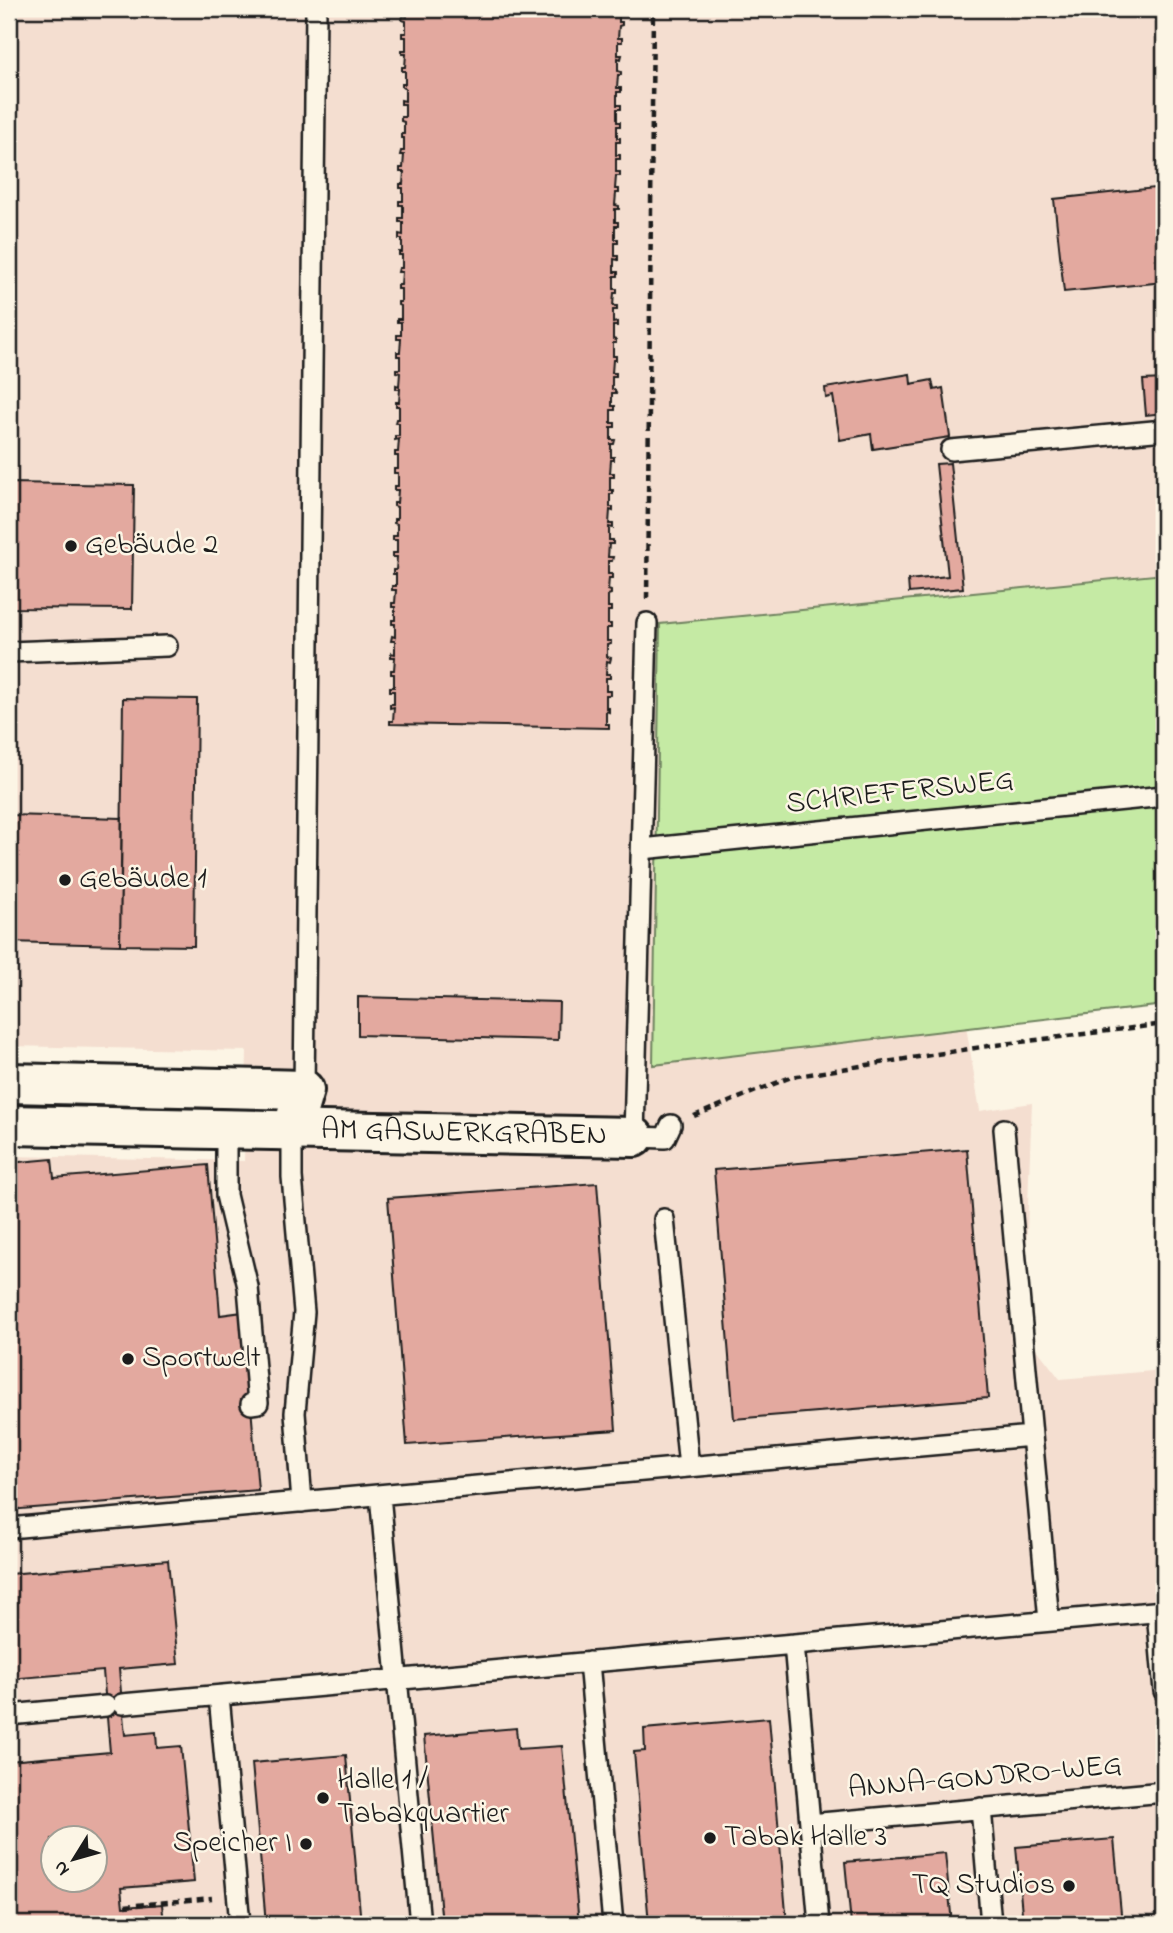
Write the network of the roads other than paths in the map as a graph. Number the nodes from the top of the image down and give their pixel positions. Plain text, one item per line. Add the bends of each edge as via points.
1 (316, 9) edge
2 (1164, 430) edge
3 (951, 450) dead end
4 (647, 623) road end
5 (167, 646) dead end
6 (9, 652) edge
7 (1164, 796) edge
8 (642, 849) junction
9 (9, 1083) edge
10 (304, 1090) junction
11 (9, 1125) edge
12 (671, 1125) road end
13 (1004, 1129) dead end
14 (226, 1130) junction
15 (292, 1131) junction
16 (634, 1137) junction
17 (664, 1219) dead end
18 (251, 1404) dead end
19 (1032, 1436) junction
20 (689, 1467) junction
21 (380, 1495) junction
22 (302, 1502) junction
23 (9, 1528) edge
24 (1161, 1611) edge
25 (1049, 1621) junction
26 (794, 1644) junction
27 (589, 1662) junction
28 (397, 1680) junction
29 (1164, 1691) edge
30 (219, 1696) junction
31 (9, 1714) edge
32 (1164, 1792) edge
33 (981, 1808) junction
34 (810, 1824) junction
35 (240, 1924) edge
36 (419, 1924) edge
37 (613, 1924) edge
38 (819, 1924) edge
39 (991, 1924) edge

1 - 10 lane, AM GASWERKGRABEN
2 - 3 lane
4 - 8 lane
5 - 6 lane
7 - 8 lane, SCHRIEFERSWEG
8 - 16 lane
9 - 10 street, AM GASWERKGRABEN
10 - 15 street, AM GASWERKGRABEN
11 - 14 street, AM GASWERKGRABEN
12 - 16 lane via 665,1138
13 - 19 lane
14 - 15 street, AM GASWERKGRABEN
14 - 18 lane via 226,1195 248,1287 258,1403
15 - 16 street, AM GASWERKGRABEN
15 - 22 lane via 304,1311 295,1413
17 - 20 lane
19 - 20 lane
19 - 25 lane
20 - 21 lane
21 - 22 lane
21 - 28 lane
22 - 23 lane
24 - 25 lane
24 - 29 lane
25 - 26 lane
26 - 27 lane
26 - 34 lane
27 - 28 lane
27 - 37 lane
28 - 30 lane
28 - 36 lane
30 - 31 lane
30 - 35 lane
32 - 33 lane, ANNA-GONDRO-WEG
33 - 34 lane, ANNA-GONDRO-WEG
33 - 39 lane
34 - 38 lane

